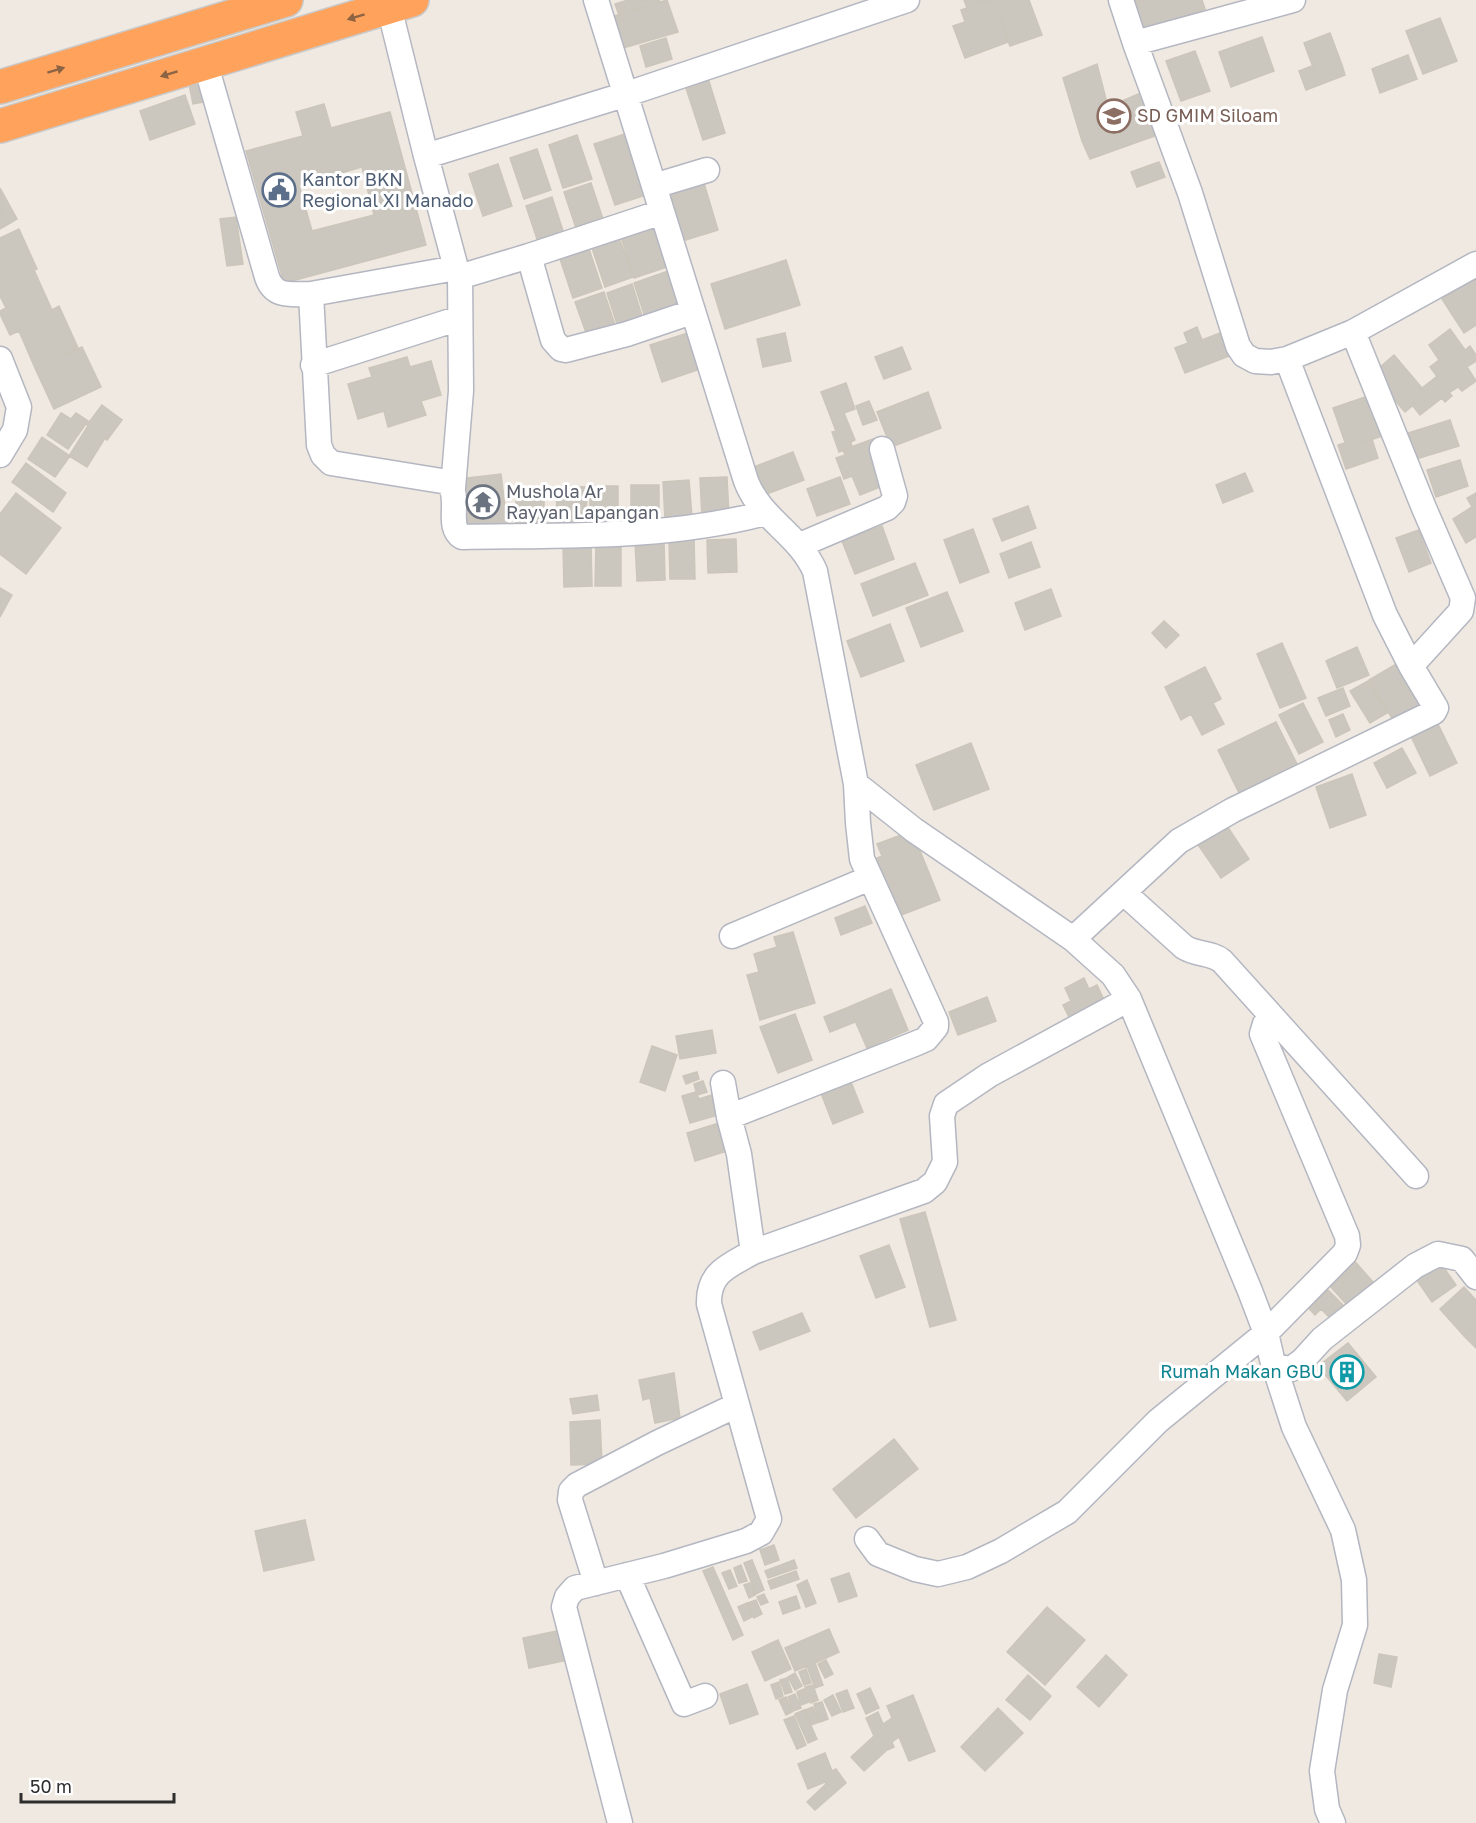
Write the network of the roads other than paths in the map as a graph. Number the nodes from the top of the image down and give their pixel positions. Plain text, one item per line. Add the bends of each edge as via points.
1 (286, 0) edge
2 (596, 0) edge
3 (907, 0) edge
4 (1121, 0) edge
5 (1293, 0) edge
6 (401, 3) edge
7 (241, 7) edge
8 (1135, 43) junction
9 (205, 62) junction
10 (0, 87) edge
11 (627, 94) junction
12 (0, 126) edge
13 (426, 156) junction
14 (707, 170) dead end
15 (654, 186) junction
16 (662, 212) junction
17 (529, 256) junction
18 (1476, 264) edge
19 (458, 271) junction
20 (311, 294) junction
21 (692, 312) junction
22 (460, 318) junction
23 (1353, 332) junction
24 (0, 359) edge
25 (1287, 359) junction
26 (313, 365) junction
27 (882, 449) dead end
28 (0, 455) edge
29 (453, 488) junction
30 (765, 513) junction
31 (800, 545) junction
32 (1411, 666) junction
33 (856, 784) junction
34 (870, 878) junction
35 (1124, 893) junction
36 (732, 936) dead end
37 (1073, 939) junction
38 (1129, 999) junction
39 (1273, 1019) junction
40 (723, 1083) dead end
41 (729, 1117) junction
42 (1416, 1176) dead end
43 (753, 1252) junction
44 (1476, 1277) edge
45 (1266, 1333) junction
46 (1274, 1366) junction
47 (737, 1405) junction
48 (867, 1539) dead end
49 (627, 1575) junction
50 (596, 1583) junction
51 (705, 1695) dead end
52 (620, 1823) edge
53 (1333, 1823) edge

1 - 7 highway
2 - 11 street
3 - 11 street
4 - 8 street
5 - 8 street
6 -> 9 highway
6 - 13 street
10 -> 7 highway
8 - 25 street via 1190,193 1238,346 1255,361
9 -> 12 highway
9 - 20 street via 270,285 275,291 288,294
11 - 13 street
11 - 15 street
13 - 19 street
14 - 15 street
15 - 16 street
16 - 17 street
16 - 21 street
17 - 19 street via 469,274
17 - 21 street via 553,340 566,350
18 - 23 street
19 - 20 street
19 - 22 street
20 - 26 street
21 - 30 street via 746,481
22 - 26 street
22 - 29 street via 461,391
23 - 25 street
23 - 32 street via 1463,598 1461,611
24 - 28 street via 19,407 15,430
25 - 32 street via 1385,615
26 - 29 street via 319,445 332,463 448,482
27 - 31 street via 895,496 893,502
29 - 30 street via 455,528 462,537 676,531
30 - 31 street
31 - 33 street via 815,570
32 - 35 street via 1436,705 1434,712 1179,841
33 - 34 street via 862,860
33 - 37 street via 914,830
34 - 36 street
34 - 41 street via 936,1027 918,1043
35 - 37 street
35 - 39 street via 1184,948 1219,958
37 - 38 street via 1113,975
38 - 43 street via 988,1075 946,1104 942,1116 945,1162 935,1182 924,1191
38 - 45 street
39 - 42 street
39 - 45 street via 1263,1026 1262,1034 1348,1245 1346,1253
40 - 41 street
41 - 43 street via 739,1154
43 - 47 street via 721,1271 708,1290
44 - 46 street via 1461,1259 1438,1254 1415,1266 1322,1339 1291,1369
45 - 46 street
45 - 48 street via 1158,1421 1066,1512 1000,1551 938,1574 878,1554
46 - 53 street via 1294,1427 1343,1530 1354,1580 1355,1625 1335,1690 1322,1771
47 - 49 street via 769,1519 766,1527 746,1541
47 - 50 street via 657,1443 571,1491 570,1500
49 - 50 street
49 - 51 street via 684,1704
50 - 52 street via 575,1588 564,1607

